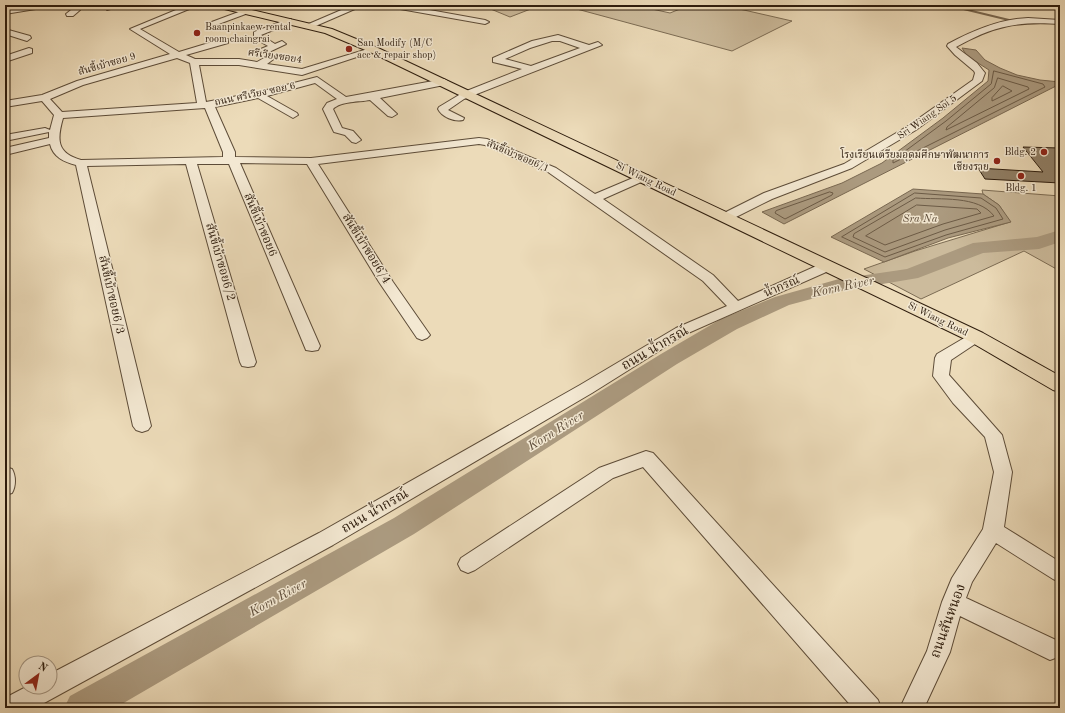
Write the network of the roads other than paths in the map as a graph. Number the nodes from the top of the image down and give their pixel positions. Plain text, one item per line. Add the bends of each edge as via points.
1 (43, 5) edge
2 (70, 5) edge
3 (195, 5) edge
4 (219, 5) edge
5 (360, 5) edge
6 (389, 5) edge
7 (5, 12) edge
8 (247, 12) junction
9 (70, 14) dead end
10 (288, 21) junction
11 (485, 22) dead end
12 (1060, 22) edge
13 (213, 23) dead end
14 (308, 26) junction
15 (5, 31) edge
16 (27, 38) dead end
17 (226, 41) dead end
18 (284, 42) dead end
19 (598, 45) dead end
20 (275, 47) junction
21 (588, 48) junction
22 (5, 50) edge
23 (374, 50) junction
24 (178, 55) junction
25 (5, 59) edge
26 (194, 62) junction
27 (259, 65) junction
28 (530, 68) junction
29 (302, 72) junction
30 (317, 80) junction
31 (444, 82) junction
32 (468, 94) junction
33 (259, 95) junction
34 (373, 97) junction
35 (44, 98) junction
36 (344, 100) junction
37 (5, 104) edge
38 (206, 105) junction
39 (392, 114) dead end
40 (59, 115) junction
41 (293, 115) dead end
42 (459, 118) dead end
43 (54, 134) junction
44 (5, 138) edge
45 (356, 140) dead end
46 (5, 152) edge
47 (232, 160) junction
48 (311, 161) junction
49 (191, 162) junction
50 (81, 164) junction
51 (644, 177) junction
52 (595, 198) junction
53 (726, 217) junction
54 (828, 266) junction
55 (736, 307) junction
56 (422, 335) dead end
57 (976, 337) junction
58 (312, 346) dead end
59 (248, 362) dead end
60 (1060, 385) edge
61 (142, 426) dead end
62 (5, 474) edge
63 (5, 488) edge
64 (993, 531) junction
65 (468, 564) dead end
66 (1060, 573) edge
67 (953, 602) junction
68 (1050, 648) dead end
69 (11, 708) edge
70 (869, 708) edge
71 (912, 708) edge

1 - 7 street
2 - 9 street via 76,10
3 - 24 street via 134,29
4 - 8 main road, Si Wiang Road
5 - 14 street
6 - 11 street
8 - 10 main road, Si Wiang Road
8 - 13 street
10 - 14 main road, Si Wiang Road
10 - 20 street via 257,34
12 - 53 street, Sri Wiang Soi 5 via 1017,21 979,33 951,46 962,58 977,67 980,73 977,81 912,128 848,166 768,196
14 - 23 main road, Si Wiang Road via 343,36
15 - 16 street
17 - 24 street, สันขี้เบ้าซอย 9
18 - 20 street
19 - 21 street
20 - 27 street via 259,53 271,58
21 - 28 street
21 - 28 street via 554,38 496,60
22 - 25 street via 25,53
23 - 29 street, ศรีเวียงซอย4
23 - 31 main road, Si Wiang Road
24 - 26 street
24 - 35 street, สันขี้เบ้าซอย 9 via 80,83
26 - 27 street, ศรีเวียงซอย4 via 239,62
26 - 38 street, สันขี้เบ้าซอย6
27 - 29 street, ศรีเวียงซอย4
28 - 32 street
29 - 30 street
30 - 33 street, ถนน ศรีเวียง ซอย 6
30 - 36 street
31 - 32 main road, Si Wiang Road
31 - 34 street
32 - 42 street via 450,103 443,110
32 - 51 main road, Si Wiang Road
33 - 38 street, ถนน ศรีเวียง ซอย 6
33 - 41 street
34 - 36 street
34 - 39 street
35 - 37 street, สันขี้เบ้าซอย 9
35 - 40 street
36 - 45 street via 331,105 328,109 338,130 349,133
38 - 40 street, ถนน ศรีเวียง ซอย 6
38 - 47 street, สันขี้เบ้าซอย6
40 - 43 street
43 - 44 street
43 - 46 street
43 - 50 street via 56,147 62,156
47 - 48 street, สันขี้เบ้าซอย6/1
47 - 49 street, สันขี้เบ้าซอย6/1
47 - 58 street, สันขี้เบ้าซอย6
48 - 52 street, สันขี้เบ้าซอย6/1 via 479,140 552,170
48 - 56 street, สันขี้เบ้าซอย6/4
49 - 50 street, สันขี้เบ้าซอย6/1
49 - 59 street, สันขี้เบ้าซอย6/2
50 - 61 street, สันขี้เบ้าซอย6/3
51 - 52 street
51 - 53 main road, Si Wiang Road
52 - 55 street, สันขี้เบ้าซอย6/1 via 708,278
53 - 54 main road, Si Wiang Road
54 - 55 street, น้ำกรณ์
54 - 57 main road, Si Wiang Road
55 - 69 street, ถนน น้ำกรณ์ via 681,330 579,393 326,539
57 - 60 main road, Si Wiang Road
57 - 64 street, ถนนสันหนอง via 943,358 941,376 993,435 1003,472
62 - 63 street
64 - 66 street
64 - 67 street, ถนนสันหนอง via 963,578
65 - 70 street via 606,473 646,458
67 - 68 street
67 - 71 street, ถนนสันหนอง via 938,652

